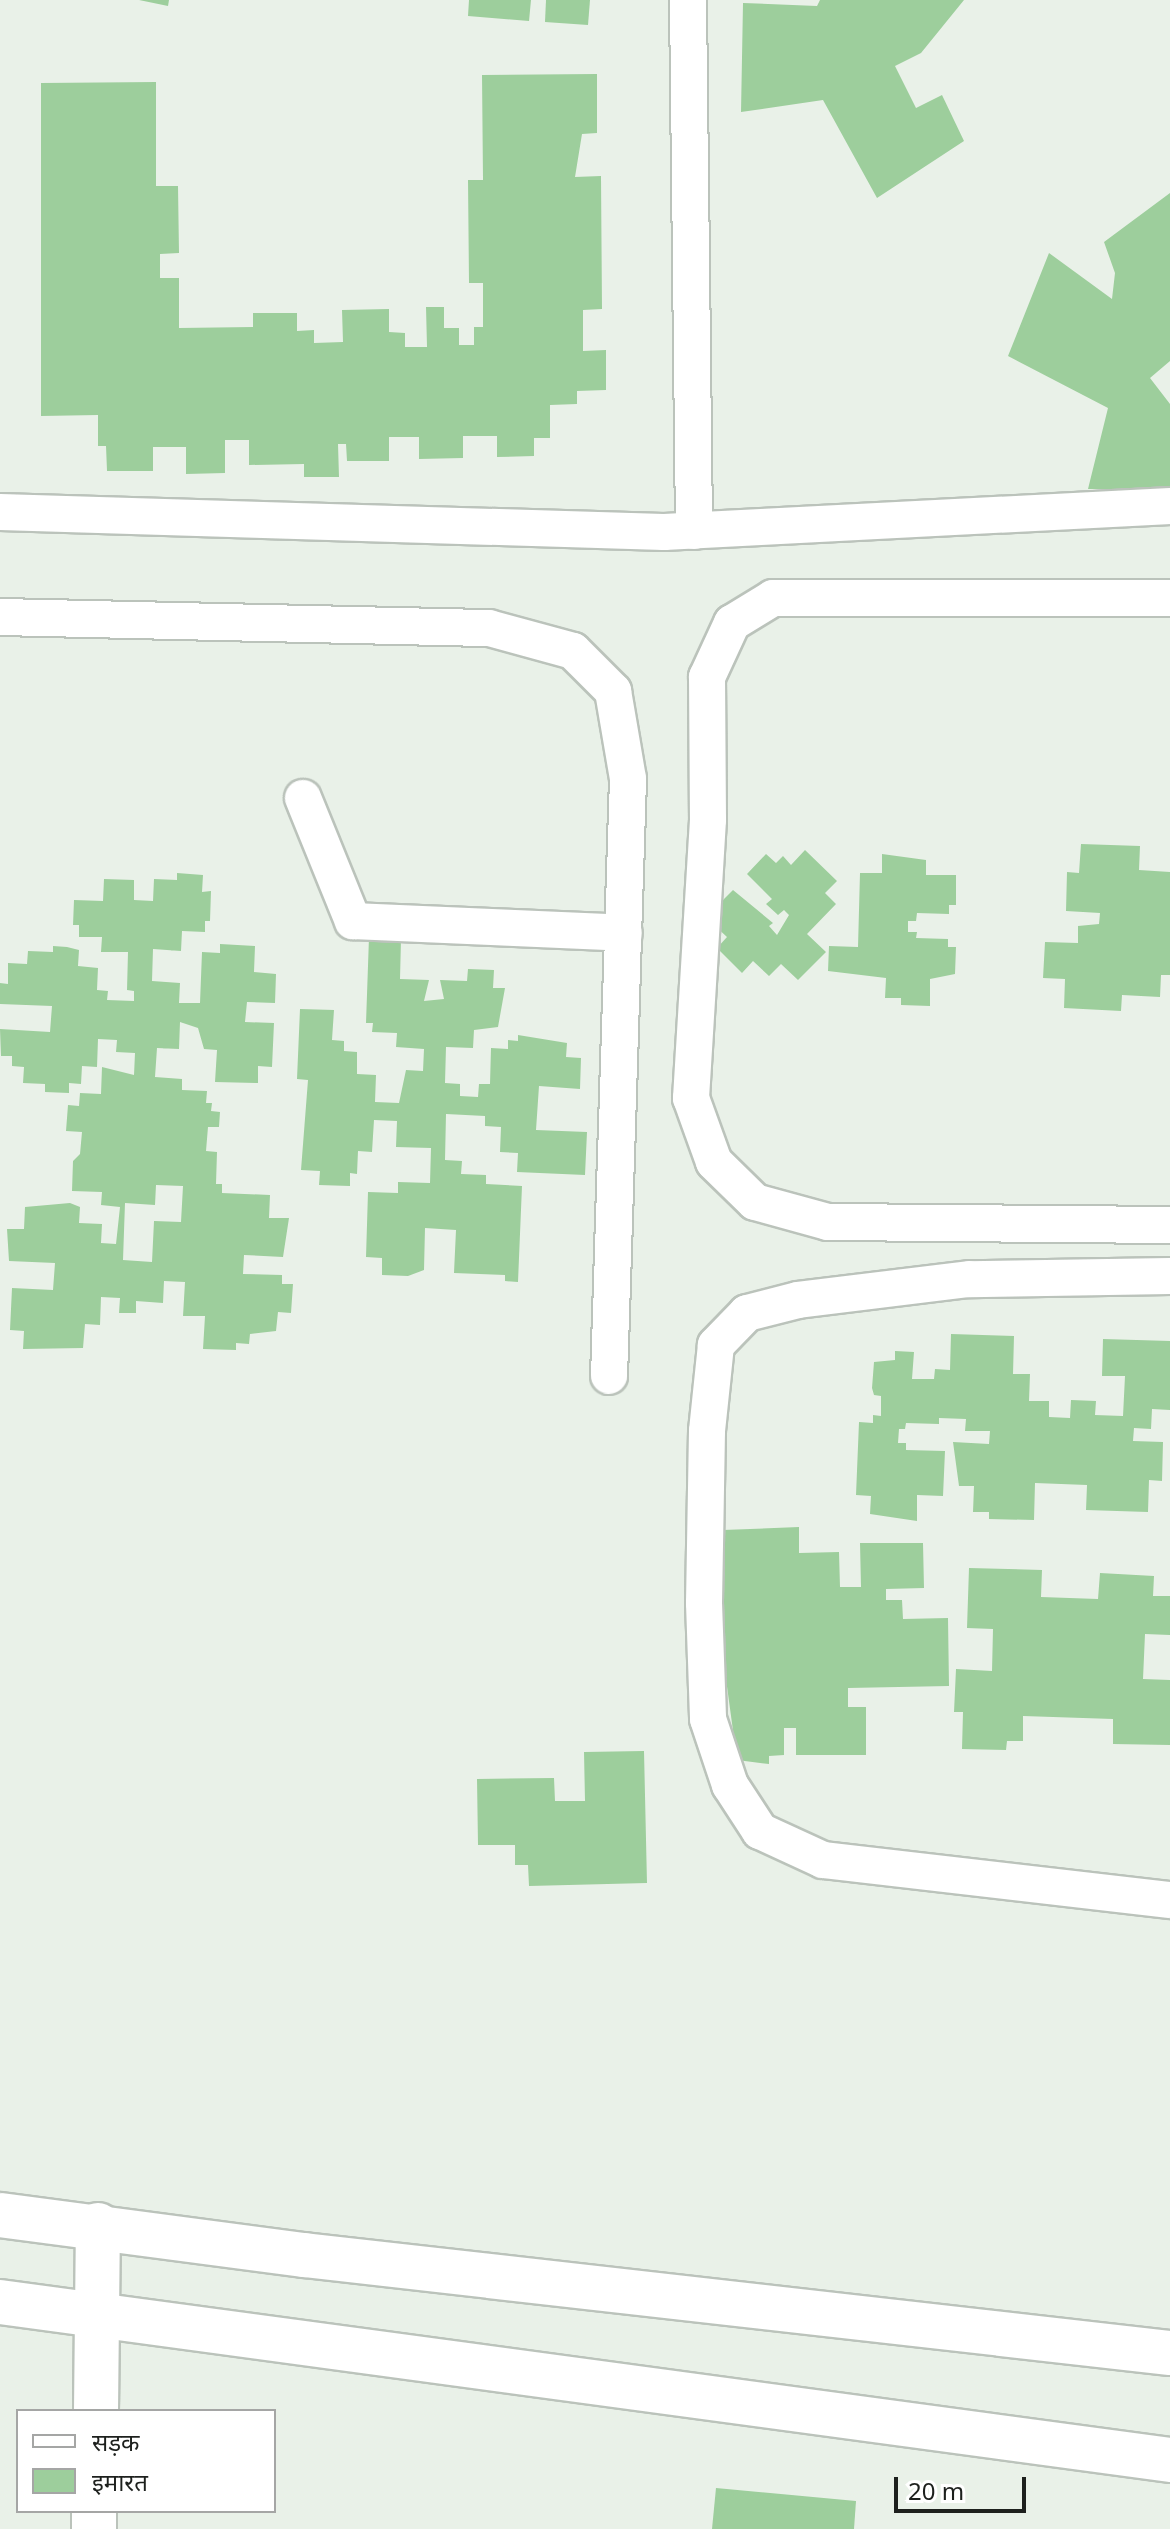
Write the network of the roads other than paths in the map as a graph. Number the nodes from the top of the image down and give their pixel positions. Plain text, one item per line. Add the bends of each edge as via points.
1 (688, 0) edge
2 (1170, 506) edge
3 (0, 512) edge
4 (694, 531) junction
5 (1170, 598) edge
6 (0, 617) edge
7 (303, 798) dead end
8 (624, 933) junction
9 (1170, 1225) edge
10 (1170, 1276) edge
11 (609, 1376) dead end
12 (1170, 1900) edge
13 (0, 2215) edge
14 (98, 2225) junction
15 (0, 2302) edge
16 (97, 2314) junction
17 (1170, 2353) edge
18 (96, 2409) edge
19 (1170, 2460) edge

1 - 4 street
2 - 4 street
3 - 4 street
5 - 9 street via 773,598 732,623 707,677 708,820 691,1098 714,1162 755,1202 828,1222
6 - 8 street via 489,628 573,651 613,691 628,779
7 - 8 street via 353,921
8 - 11 street
10 - 12 street via 969,1279 798,1300 747,1313 716,1345 707,1431 704,1603 708,1719 730,1785 760,1831 823,1860
13 - 14 street
14 - 16 street
14 - 17 street via 304,2255
15 - 16 street
16 - 18 street
16 - 19 street

